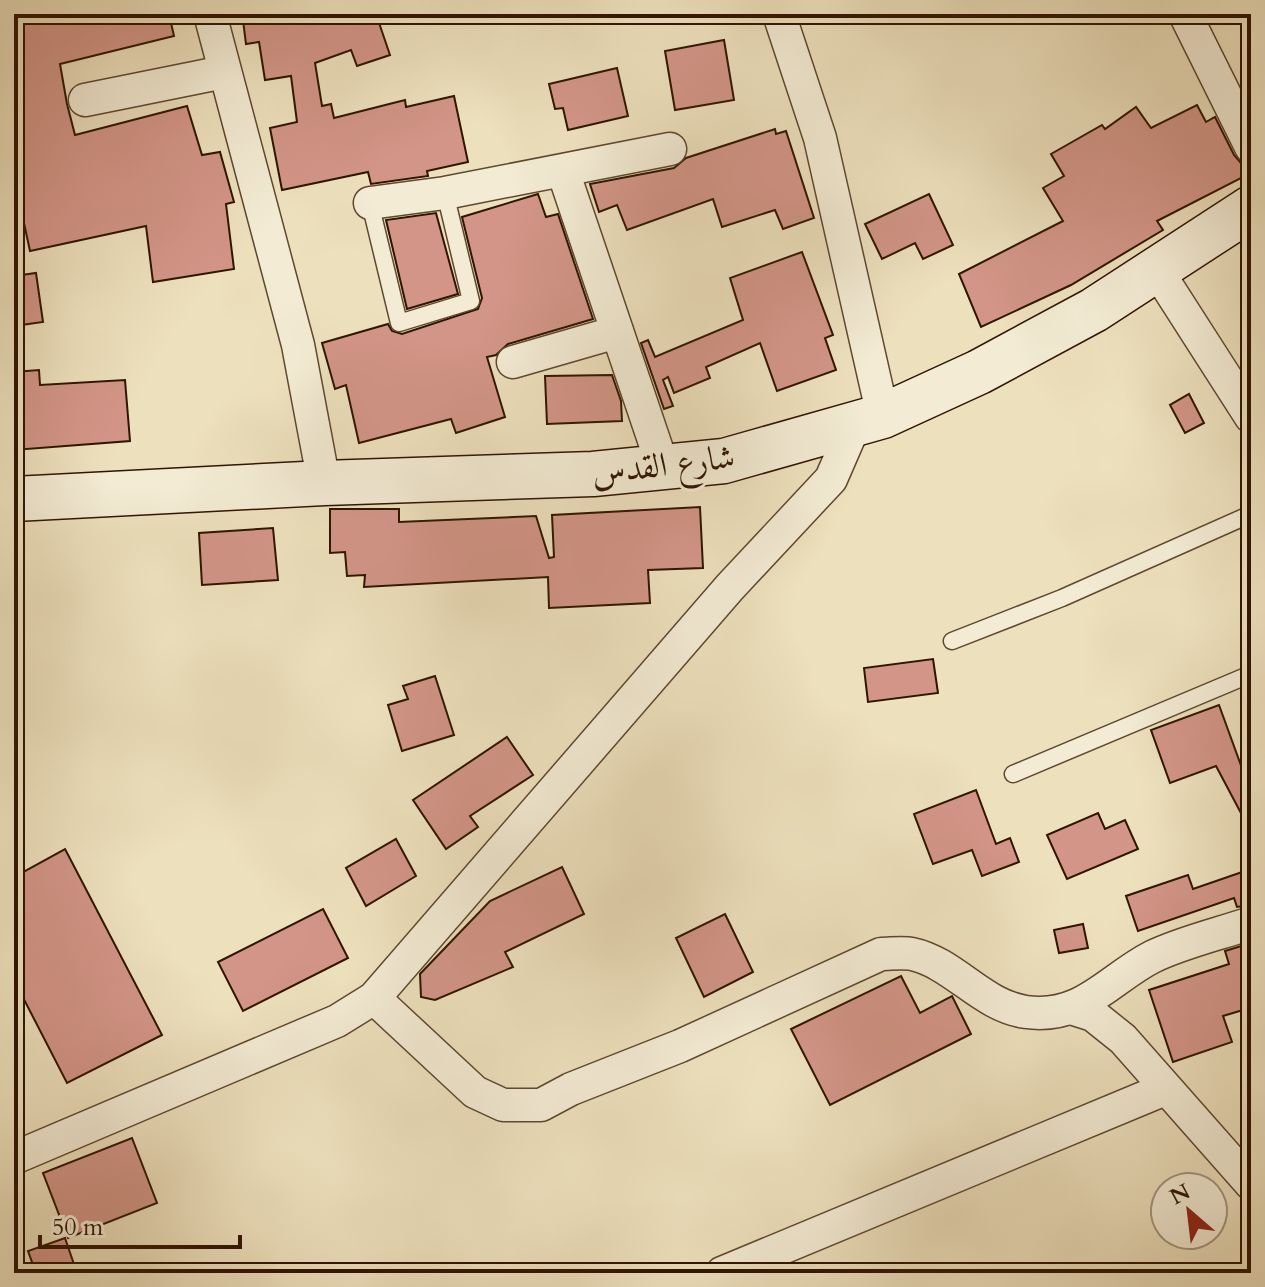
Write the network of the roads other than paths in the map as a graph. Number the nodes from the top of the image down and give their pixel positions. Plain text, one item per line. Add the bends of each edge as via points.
1 (210, 14) edge
2 (779, 14) edge
3 (1185, 14) edge
4 (224, 72) junction
5 (85, 100) dead end
6 (1251, 147) edge
7 (670, 149) dead end
8 (563, 171) junction
9 (445, 193) junction
10 (370, 203) joint
11 (1251, 208) edge
12 (1158, 272) junction
13 (617, 332) junction
14 (513, 362) dead end
15 (1251, 417) edge
16 (869, 421) junction
17 (663, 467) junction
18 (324, 483) junction
19 (14, 499) edge
20 (1251, 514) edge
21 (952, 641) dead end
22 (1251, 674) edge
23 (1013, 774) dead end
24 (1251, 923) edge
25 (374, 998) junction
26 (1071, 1008) junction
27 (1165, 1089) junction
28 (14, 1158) edge
29 (1251, 1184) edge
30 (722, 1273) edge

1 - 4 street
2 - 16 street via 820,138
3 - 6 street
4 - 5 street
4 - 18 street via 298,345
7 - 8 street
8 - 9 street
8 - 13 street
9 - 10 street
9 - 10 lane via 471,301 399,323
11 - 12 main road, شارع القدس
12 - 15 street
12 - 16 main road, شارع القدس via 979,372
13 - 14 street
13 - 17 street
16 - 17 main road, شارع القدس via 724,461
16 - 25 street via 831,479 730,587
17 - 18 main road, شارع القدس
18 - 19 main road, شارع القدس
20 - 21 lane
22 - 23 lane
24 - 26 street via 1155,956 1102,994
25 - 26 street via 454,1075 503,1105 541,1105 881,954 912,954 1000,1005 1028,1013
25 - 28 street via 337,1021
26 - 27 street via 1093,1015 1123,1039
27 - 29 street
27 - 30 street

